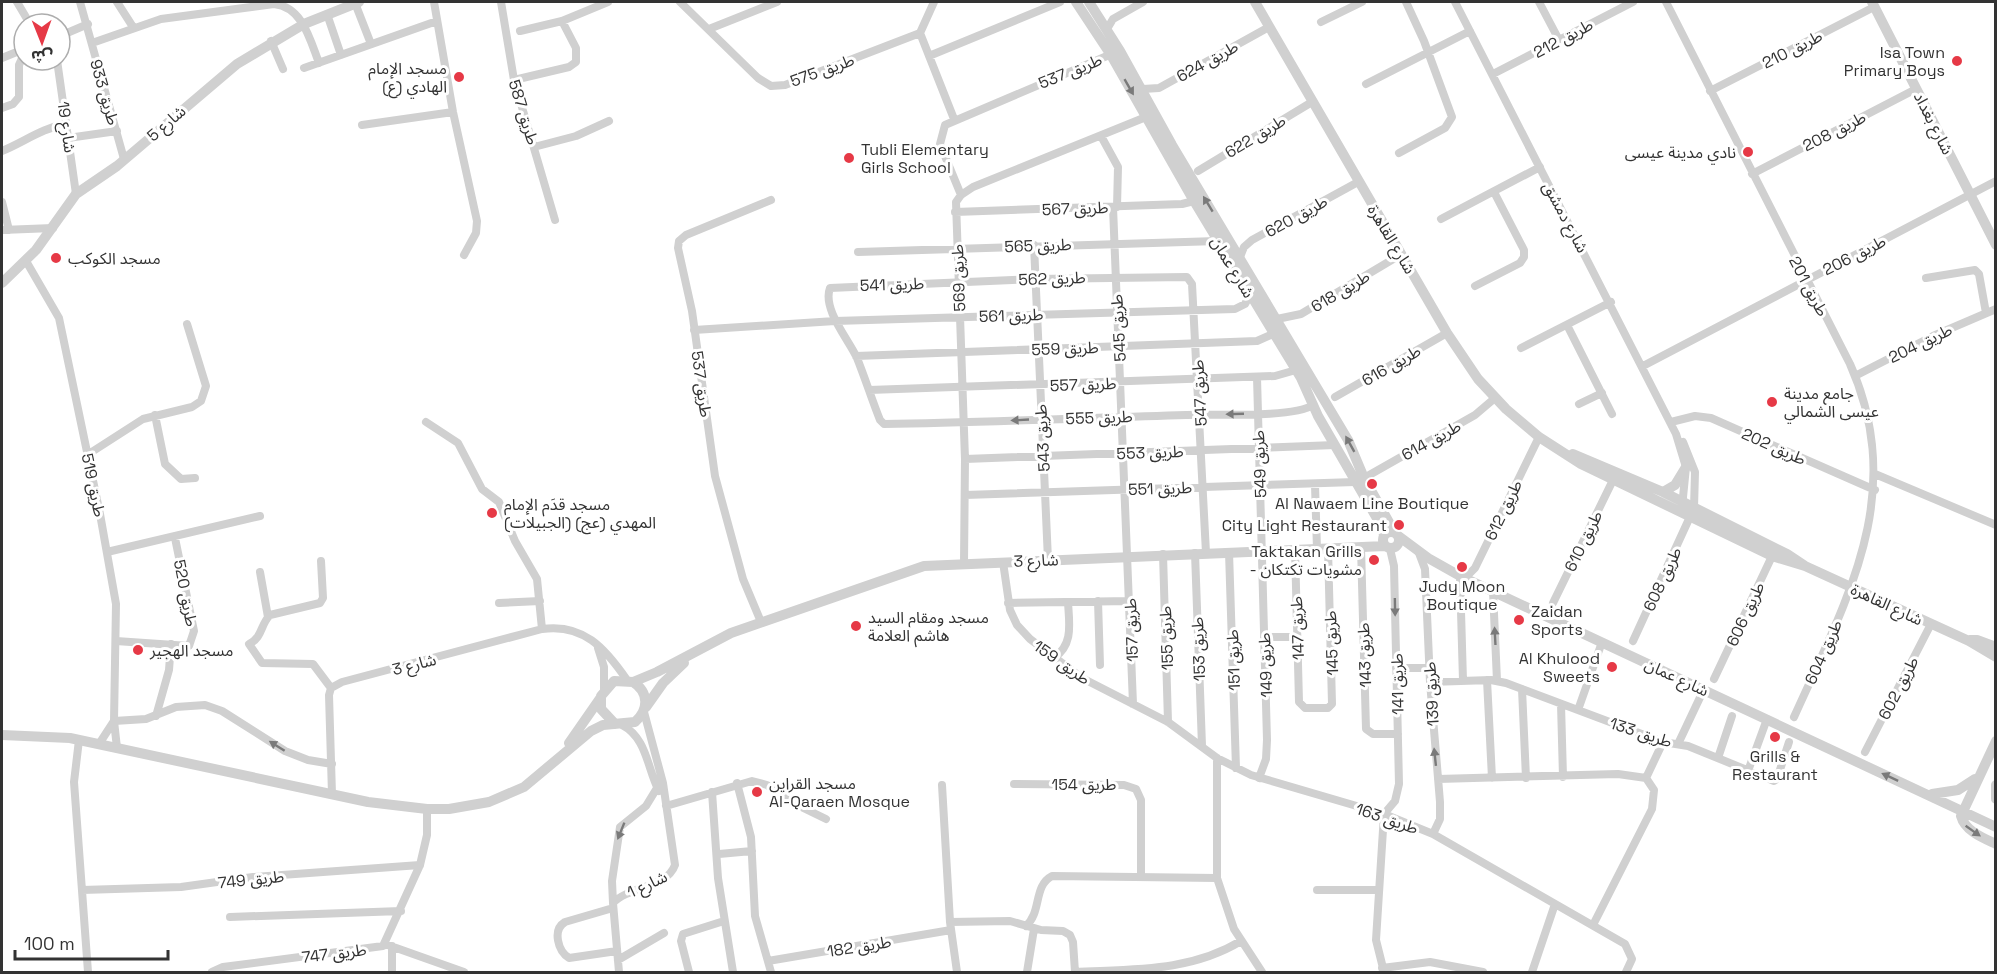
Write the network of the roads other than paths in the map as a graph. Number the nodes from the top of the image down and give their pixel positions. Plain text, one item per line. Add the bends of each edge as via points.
1 (80, 2) edge
2 (117, 2) edge
3 (357, 2) edge
4 (434, 2) edge
5 (501, 2) edge
6 (608, 2) edge
7 (680, 2) edge
8 (777, 2) edge
9 (934, 2) edge
10 (1060, 2) edge
11 (1076, 2) edge
12 (1089, 2) edge
13 (1143, 2) edge
14 (1255, 2) edge
15 (1362, 2) edge
16 (1406, 2) edge
17 (1455, 2) edge
18 (1539, 2) edge
19 (1633, 2) edge
20 (1666, 2) edge
21 (1873, 4) edge
22 (244, 5) edge
23 (1619, 5) edge
24 (327, 14) junction
25 (437, 21) junction
26 (562, 21) junction
27 (1321, 22) dead end
28 (88, 24) junction
29 (304, 24) junction
30 (133, 27) junction
31 (1269, 27) junction
32 (709, 29) junction
33 (1107, 29) junction
34 (72, 31) edge
35 (520, 31) dead end
36 (1470, 31) junction
37 (920, 33) junction
38 (1559, 40) junction
39 (271, 41) junction
40 (92, 43) junction
41 (371, 44) junction
42 (1115, 53) junction
43 (1427, 53) junction
44 (341, 55) junction
45 (929, 56) junction
46 (319, 63) junction
47 (304, 68) dead end
48 (283, 69) dead end
49 (19, 72) edge
50 (59, 72) edge
51 (1493, 74) junction
52 (514, 80) junction
53 (1366, 84) dead end
54 (1143, 89) junction
55 (1916, 89) junction
56 (1710, 91) junction
57 (1312, 102) junction
58 (2, 107) edge
59 (453, 112) junction
60 (1146, 117) junction
61 (954, 119) junction
62 (609, 121) dead end
63 (66, 124) junction
64 (362, 125) dead end
65 (117, 131) junction
66 (1101, 136) junction
67 (68, 138) junction
68 (534, 147) junction
69 (2, 151) edge
70 (1399, 153) dead end
71 (124, 159) junction
72 (1540, 167) junction
73 (1198, 171) dead end
74 (1752, 174) junction
75 (1995, 181) edge
76 (1358, 182) junction
77 (1494, 192) junction
78 (76, 194) junction
79 (961, 195) junction
80 (1970, 195) junction
81 (771, 200) dead end
82 (1194, 201) junction
83 (2, 202) edge
84 (1115, 207) junction
85 (956, 212) junction
86 (1441, 219) dead end
87 (555, 220) dead end
88 (54, 228) junction
89 (5, 230) edge
90 (1217, 240) junction
91 (1114, 242) junction
92 (1034, 245) junction
93 (1995, 245) edge
94 (957, 248) junction
95 (858, 252) dead end
96 (464, 255) dead end
97 (1400, 255) junction
98 (1240, 257) junction
99 (26, 261) junction
100 (1116, 276) junction
101 (1182, 276) joint
102 (1926, 278) dead end
103 (1035, 279) junction
104 (1805, 280) junction
105 (957, 281) junction
106 (2, 283) edge
107 (1475, 286) dead end
108 (1250, 295) junction
109 (1611, 302) junction
110 (1995, 309) edge
111 (1194, 310) junction
112 (1118, 311) junction
113 (1986, 313) junction
114 (1037, 314) junction
115 (959, 317) junction
116 (1277, 319) junction
117 (836, 321) junction
118 (188, 324) dead end
119 (1567, 325) junction
120 (694, 330) junction
121 (1447, 333) junction
122 (1273, 334) junction
123 (1196, 343) junction
124 (1119, 346) junction
125 (1521, 348) dead end
126 (1038, 349) junction
127 (961, 352) junction
128 (856, 356) junction
129 (1643, 366) junction
130 (1296, 370) junction
131 (1855, 376) junction
132 (1257, 377) junction
133 (1198, 379) junction
134 (1121, 382) junction
135 (1040, 386) junction
136 (963, 387) junction
137 (869, 390) junction
138 (1602, 393) junction
139 (1335, 397) dead end
140 (1495, 398) junction
141 (1579, 404) dead end
142 (1314, 405) junction
143 (1258, 413) junction
144 (1200, 414) junction
145 (1612, 414) dead end
146 (155, 415) junction
147 (1122, 417) junction
148 (1041, 419) junction
149 (426, 422) dead end
150 (1671, 422) junction
151 (964, 423) junction
152 (1676, 434) junction
153 (1539, 437) junction
154 (1335, 445) junction
155 (1259, 448) junction
156 (1202, 450) junction
157 (1561, 451) junction
158 (1124, 453) junction
159 (87, 454) junction
160 (1043, 456) junction
161 (965, 459) junction
162 (1686, 467) junction
163 (1875, 474) junction
164 (1357, 475) junction
165 (195, 478) dead end
166 (1613, 480) junction
167 (1315, 485) junction
168 (1204, 486) junction
169 (1260, 486) junction
170 (1126, 489) junction
171 (1875, 490) junction
172 (1045, 492) junction
173 (1663, 492) junction
174 (965, 495) junction
175 (1682, 507) junction
176 (1693, 512) junction
177 (260, 516) dead end
178 (1995, 525) edge
179 (175, 538) junction
180 (1390, 540) junction
181 (1361, 547) junction
182 (1323, 548) junction
183 (1295, 549) junction
184 (1262, 550) junction
185 (107, 552) junction
186 (1229, 552) junction
187 (1774, 552) junction
188 (1195, 553) junction
189 (1206, 553) junction
190 (1419, 553) junction
191 (1163, 554) junction
192 (1129, 556) junction
193 (1048, 560) junction
194 (321, 561) dead end
195 (1003, 561) junction
196 (964, 563) junction
197 (260, 572) dead end
198 (1460, 576) junction
199 (1852, 587) junction
200 (1493, 591) junction
201 (540, 601) junction
202 (1098, 601) junction
203 (1130, 601) junction
204 (1068, 602) junction
205 (499, 603) dead end
206 (1008, 603) junction
207 (1553, 603) dead end
208 (268, 617) junction
209 (761, 622) junction
210 (1931, 624) junction
211 (542, 629) junction
212 (1264, 637) junction
213 (1297, 637) junction
214 (116, 641) junction
215 (1633, 641) dead end
216 (1970, 641) junction
217 (1602, 642) junction
218 (171, 644) junction
219 (1992, 644) edge
220 (596, 645) junction
221 (703, 647) junction
222 (1995, 657) edge
223 (1054, 658) junction
224 (1100, 665) dead end
225 (1396, 668) junction
226 (1429, 668) junction
227 (1714, 679) dead end
228 (1487, 680) junction
229 (630, 681) junction
230 (1464, 681) junction
231 (1497, 681) junction
232 (1430, 682) junction
233 (331, 688) junction
234 (1522, 689) junction
235 (1704, 689) junction
236 (603, 693) junction
237 (1133, 704) junction
238 (1561, 704) junction
239 (1300, 706) joint
240 (645, 710) junction
241 (1578, 710) junction
242 (156, 716) junction
243 (1732, 716) dead end
244 (1794, 717) dead end
245 (1767, 719) junction
246 (114, 721) junction
247 (1168, 722) junction
248 (619, 724) junction
249 (1398, 734) junction
250 (2, 735) edge
251 (79, 740) junction
252 (1995, 741) edge
253 (1663, 742) junction
254 (1789, 742) dead end
255 (99, 744) junction
256 (1678, 744) junction
257 (1202, 746) junction
258 (117, 748) junction
259 (1865, 752) dead end
260 (558, 758) junction
261 (1217, 758) junction
262 (1718, 758) junction
263 (332, 764) junction
264 (1236, 768) junction
265 (1748, 771) junction
266 (1563, 777) junction
267 (1977, 777) junction
268 (1259, 778) junction
269 (1492, 778) junction
270 (1526, 778) junction
271 (1646, 778) junction
272 (1438, 779) junction
273 (738, 783) junction
274 (1014, 784) dead end
275 (942, 785) dead end
276 (1995, 785) edge
277 (660, 791) junction
278 (712, 792) junction
279 (332, 794) junction
280 (1926, 794) junction
281 (1995, 800) edge
282 (666, 807) junction
283 (427, 809) junction
284 (1961, 811) junction
285 (1383, 814) junction
286 (826, 819) dead end
287 (1995, 827) edge
288 (1432, 834) junction
289 (1995, 844) edge
290 (752, 851) junction
291 (718, 854) junction
292 (420, 865) junction
293 (1141, 877) junction
294 (1217, 878) junction
295 (81, 890) junction
296 (1317, 890) dead end
297 (1379, 890) junction
298 (1555, 904) junction
299 (613, 905) junction
300 (401, 912) junction
301 (230, 917) dead end
302 (724, 921) junction
303 (950, 926) junction
304 (1593, 926) junction
305 (1030, 927) junction
306 (664, 933) dead end
307 (1241, 941) junction
308 (389, 945) junction
309 (617, 956) junction
310 (768, 961) junction
311 (1173, 970) edge
312 (1383, 970) edge
313 (88, 972) edge
314 (212, 972) edge
315 (392, 972) edge
316 (464, 972) edge
317 (619, 972) edge
318 (689, 972) edge
319 (733, 972) edge
320 (771, 972) edge
321 (957, 972) edge
322 (1027, 972) edge
323 (1075, 972) edge
324 (1262, 972) edge
325 (1483, 972) edge
326 (1532, 972) edge
327 (1626, 972) edge

1 - 28 street, طريق 933
2 - 30 street
3 - 24 street, شارع 5
3 - 41 street
4 - 25 street
5 - 52 street, طريق 587
6 - 26 street
7 - 32 street, طريق 575
8 - 32 street
9 - 37 street
10 - 45 street
11 - 42 street, شارع عمان
12 - 33 street, شارع عمان
13 - 33 street via 1113,19
14 - 31 street, شارع القاهرة
15 - 27 street
16 - 43 street
17 - 36 street, شارع دمشق
18 - 38 street
19 - 23 street, طريق 212
20 - 56 street, طريق 201
21 - 55 street, شارع بغداد
21 - 56 street, طريق 210
22 - 29 street via 282,4
22 - 30 street
23 - 38 street, طريق 212
24 - 29 street, شارع 5
24 - 44 street
25 - 41 street
25 - 59 street
26 - 35 street
26 - 52 street via 576,48 576,62
28 - 34 street
28 - 40 street, طريق 933
29 - 39 street, شارع 5
29 - 46 street
30 - 40 street
31 - 54 street, طريق 624 via 1159,88
31 - 57 street, شارع القاهرة
32 - 37 street, طريق 575 via 771,86 785,85
33 - 42 street, شارع عمان
36 - 43 street
36 - 51 street, شارع دمشق
37 - 45 street
38 - 51 street, طريق 212
39 - 48 street
39 - 71 street, شارع 5 via 237,64
40 - 65 street, طريق 933
41 - 44 street
42 - 54 street, شارع عمان
42 -> 60 street, شارع عمان
42 - 61 street, طريق 537
43 - 53 street
43 - 70 street via 1452,109 1451,121
44 - 46 street
45 - 61 street
46 - 47 street
49 - 58 street via 20,97 14,104
50 - 63 street, شارع 19
51 - 72 street, شارع دمشق
52 - 68 street, طريق 587
98 -> 54 street, شارع عمان
55 - 74 street, طريق 208
55 - 80 street, شارع بغداد
56 - 74 street, طريق 201
57 - 73 street, طريق 622
57 - 76 street, شارع القاهرة
59 - 64 street
59 - 96 street via 477,224
60 - 66 street
60 - 82 street, شارع عمان
61 - 79 street via 942,129 940,144
62 - 68 street via 576,136
63 - 67 street, شارع 19
63 - 69 street via 45,128
65 - 67 street
65 - 71 street, طريق 933
66 - 79 street
66 - 84 street, طريق 545 via 1118,167
67 - 78 street, شارع 19
68 - 87 street, طريق 587
71 - 78 street, شارع 5
72 - 77 street
72 - 109 street, شارع دمشق
74 - 104 street, طريق 201
75 - 80 street, طريق 206
76 - 97 street, شارع القاهرة
76 - 98 street, طريق 620 via 1252,240
77 - 86 street
77 - 107 street via 1524,257 1520,263
78 - 88 street, شارع 5
79 - 85 street, طريق 569
80 - 93 street, شارع بغداد
80 - 104 street, طريق 206
81 - 120 street, طريق 537 via 679,241
82 - 84 street, طريق 567
82 - 90 street, شارع عمان
83 - 89 street
84 - 85 street, طريق 567
84 - 91 street, طريق 545
85 - 94 street, طريق 569
88 - 89 street
88 - 99 street, شارع 5
90 - 91 street, طريق 565
90 - 108 street, شارع عمان
91 - 92 street, طريق 565
91 - 100 street, طريق 545
92 - 94 street, طريق 565
92 - 103 street, طريق 543
94 - 95 street, طريق 565
94 - 105 street, طريق 569
97 - 116 street, طريق 618 via 1301,314
97 - 121 street, شارع القاهرة
98 - 116 street, شارع عمان
99 - 106 street, شارع 5
99 - 159 street, طريق 519 via 59,318
100 - 101 street, طريق 562
100 - 103 street, طريق 562
100 - 112 street, طريق 545
101 - 111 street, طريق 547 via 1191,281
102 - 113 street via 1975,270
103 - 105 street, طريق 562
103 - 114 street, طريق 543
104 - 129 street, طريق 206
104 - 131 street, طريق 201
105 - 115 street, طريق 569
105 - 117 street, طريق 541 via 830,288
108 - 111 street, طريق 561 via 1245,304 1234,309
108 - 122 street, شارع عمان
109 - 119 street
109 - 129 street, شارع دمشق
110 - 113 street, طريق 204
111 - 112 street, طريق 561
111 - 123 street, طريق 547
112 - 114 street, طريق 561
112 - 124 street, طريق 545
113 - 131 street, طريق 204
114 - 115 street, طريق 561
114 - 126 street, طريق 543
115 - 117 street, طريق 561
115 - 127 street, طريق 569
164 -> 116 street, شارع عمان via 1353,449
117 - 120 street, طريق 561
117 - 128 street
118 - 146 street via 206,386 204,397 192,407
119 - 125 street
119 - 138 street
120 - 209 street, طريق 537 via 715,476 743,579
121 - 139 street, طريق 616
121 - 140 street, شارع القاهرة
122 - 123 street, طريق 559 via 1257,341
122 - 130 street, شارع عمان
123 - 124 street, طريق 559
123 - 133 street, طريق 547
124 - 126 street, طريق 559
124 - 134 street, طريق 545
126 - 127 street, طريق 559
126 - 135 street, طريق 543
127 - 128 street, طريق 559
127 - 136 street, طريق 569
128 - 137 street
129 - 150 street, شارع دمشق
130 - 132 street, طريق 557
130 - 142 street, شارع عمان
131 - 163 street, طريق 201 via 1869,419
132 - 133 street, طريق 557
132 - 143 street, طريق 549
133 - 134 street, طريق 557
133 - 144 street, طريق 547
134 - 135 street, طريق 557
134 - 147 street, طريق 545
135 - 136 street, طريق 557
135 - 148 street, طريق 543
136 - 137 street, طريق 557
136 - 151 street, طريق 569
137 - 151 street, طريق 555 via 884,424
138 - 141 street
138 - 145 street
140 - 153 street, شارع القاهرة
140 - 164 street, طريق 614 via 1475,415
142 - 143 street, طريق 555 via 1295,412
142 - 154 street, شارع عمان
143 -> 144 street, طريق 555
143 - 155 street, طريق 549
144 - 147 street, طريق 555
144 - 156 street, طريق 547
146 - 159 street
146 - 165 street via 166,466 181,478
147 - 148 street, طريق 555
147 - 158 street, طريق 545
148 -> 151 street, طريق 555
148 - 160 street, طريق 543
149 - 201 street via 458,443 482,489 499,502 537,579
150 - 152 street, شارع دمشق
150 - 171 street, طريق 202 via 1695,416 1711,418
151 - 161 street, طريق 569
152 - 162 street, شارع دمشق
152 - 176 street, شارع دمشق via 1688,451 1695,472
153 - 157 street, شارع القاهرة
153 - 198 street, طريق 612 via 1478,564 1469,574
154 - 155 street, طريق 553
154 - 164 street, شارع عمان
155 - 156 street, طريق 553
155 - 169 street, طريق 549
156 - 158 street, طريق 553
156 - 168 street, طريق 547
157 - 166 street, شارع القاهرة
157 - 173 street, شارع القاهرة
158 - 160 street, طريق 553
158 - 170 street, طريق 545
159 - 185 street, طريق 519
160 - 161 street, طريق 553
160 - 172 street, طريق 543
161 - 174 street, طريق 569
162 - 173 street via 1680,480
162 - 175 street, شارع دمشق
163 - 171 street, طريق 201
163 - 178 street
164 - 167 street, طريق 551
164 - 180 street, شارع عمان
166 - 175 street, شارع القاهرة
166 - 207 street, طريق 610
167 - 169 street, طريق 551
167 - 182 street
168 - 169 street, طريق 551
168 - 170 street, طريق 551
168 - 189 street, طريق 547
169 - 184 street, طريق 549
170 - 172 street, طريق 551
170 - 192 street, طريق 545
171 - 199 street, طريق 201
172 - 174 street, طريق 551
172 - 193 street, طريق 543
173 - 175 street, شارع القاهرة
174 - 196 street, طريق 569
175 - 176 street, شارع القاهرة
176 - 187 street, شارع القاهرة
176 - 215 street, طريق 608
177 - 179 street, طريق 520
179 - 185 street, طريق 520
179 - 218 street, طريق 520 via 194,631 189,646
180 - 181 street, شارع 3
180 - 190 street, شارع عمان
180 -> 225 street, طريق 141
181 - 182 street, شارع 3
181 - 249 street, طريق 143 via 1366,729 1373,734
182 - 183 street, شارع 3
182 - 239 street, طريق 145 via 1332,704 1328,708
183 - 184 street, شارع 3
183 - 213 street, طريق 147
184 - 186 street, شارع 3
184 - 212 street, طريق 149
185 - 214 street, طريق 519 via 116,604
186 - 189 street, شارع 3
186 - 264 street, طريق 151
187 - 199 street, شارع القاهرة
187 - 227 street, طريق 606
188 - 189 street, شارع 3
188 - 191 street, شارع 3
188 - 257 street, طريق 153
190 - 198 street, شارع عمان
190 - 226 street, طريق 139 via 1425,569
191 - 192 street, شارع 3
191 - 247 street, طريق 155
192 - 193 street, شارع 3
192 - 203 street, طريق 157
193 - 195 street, شارع 3
194 - 208 street via 320,603
195 - 196 street, شارع 3
195 - 206 street, طريق 159
196 - 209 street, شارع 3 via 907,570
197 - 208 street
198 - 200 street, شارع عمان
198 - 230 street
199 - 210 street, شارع القاهرة
199 - 244 street, طريق 604
200 - 217 street, شارع عمان
231 -> 200 street
201 - 205 street
201 - 211 street
202 - 203 street
202 - 204 street
202 - 224 street
203 - 237 street, طريق 157
204 - 206 street
204 - 223 street via 1068,640
206 - 223 street, طريق 159 via 1023,633
208 - 233 street via 262,634 249,644 262,663 313,664
209 - 221 street, شارع 3
210 - 216 street, شارع القاهرة
210 - 259 street, طريق 602
211 - 220 street, شارع 3 via 571,628
211 - 233 street, شارع 3
212 - 213 street
212 - 268 street, طريق 149 via 1267,750
213 - 239 street, طريق 147
214 - 218 street, طريق 520
214 - 246 street, طريق 519
216 - 219 street
216 - 222 street
217 - 235 street, شارع عمان
217 - 241 street
218 - 242 street via 169,670
220 - 229 street, شارع 3
220 - 236 street via 604,667
221 - 229 street, شارع 3 via 657,672
221 - 240 street, شارع 3 via 673,672
223 - 237 street, طريق 159 via 1082,678
225 - 226 street
225 - 249 street, طريق 141
226 - 232 street, طريق 139
228 - 230 street, طريق 133
228 - 231 street, طريق 133
228 - 269 street
229 - 236 street via 614,681
229 - 240 street via 644,692
230 - 232 street, طريق 133
231 - 234 street, طريق 133
272 -> 232 street, طريق 139
233 - 263 street
234 - 238 street, طريق 133
234 - 270 street
235 - 245 street, شارع عمان
235 - 256 street
236 - 248 street via 602,710
236 - 260 street
237 - 247 street, طريق 163
238 - 241 street, طريق 133
238 - 266 street
240 - 248 street via 635,722
240 - 277 street, شارع 1 via 663,783
241 - 253 street, طريق 133
242 - 246 street
263 -> 242 street via 285,751 215,707 186,704
243 - 262 street
245 - 265 street
280 -> 245 street, شارع عمان
246 - 255 street
246 - 258 street, طريق 519
247 - 257 street, طريق 163
248 - 260 street via 591,731
248 - 277 street, شارع 1 via 633,732 640,742
249 - 285 street, طريق 141 via 1398,790 1395,801
250 - 251 street
251 - 255 street
251 - 295 street via 74,782
252 - 267 street
253 - 256 street, طريق 133
253 - 271 street
254 - 265 street, طريق 133 via 1775,781
255 - 258 street
256 - 262 street, طريق 133
257 - 261 street, طريق 163
258 - 279 street
260 - 283 street via 524,787 489,802 468,808
261 - 264 street, طريق 163
261 - 294 street
262 - 265 street, طريق 133
263 - 279 street
264 - 268 street, طريق 163
266 - 270 street
266 - 271 street via 1618,774
267 - 280 street via 1958,790
267 - 284 street
268 - 285 street, طريق 163
269 - 270 street
269 - 272 street
271 - 304 street via 1654,790 1652,809
272 - 288 street, طريق 139 via 1440,819
273 - 278 street
273 - 286 street via 760,782
273 - 290 street
274 - 293 street, طريق 154 via 1129,785 1136,789 1141,800
275 - 303 street
276 - 281 street
277 - 282 street, شارع 1
277 -> 299 street via 620,827 612,881
278 - 282 street
278 - 291 street
279 - 283 street
280 - 284 street, شارع عمان
282 - 299 street, شارع 1 via 675,857 673,872 623,895
283 - 292 street, طريق 747 via 427,835
284 - 287 street, شارع عمان
284 -> 289 street, شارع عمان via 1965,825
285 - 288 street, طريق 163
285 - 297 street
288 - 298 street, طريق 163
290 - 291 street
290 - 310 street via 755,916
291 - 302 street
292 - 295 street, طريق 749 via 253,877 181,887
292 - 300 street, طريق 747
293 - 294 street
293 - 305 street via 1052,876 1042,886
294 - 307 street
295 - 313 street
296 - 297 street
297 - 312 street via 1376,940
298 - 304 street, طريق 163
298 - 326 street
299 - 309 street, شارع 1
299 - 309 street via 565,922 557,933 569,958
300 - 301 street
300 - 308 street, طريق 747
302 - 318 street via 683,934 681,941
302 - 319 street
303 - 305 street, طريق 182 via 1010,921
303 - 310 street, طريق 182
303 - 321 street
304 - 327 street, طريق 163 via 1625,944 1632,953
305 - 322 street
305 - 323 street, طريق 182 via 1070,935 1074,942
306 - 309 street
307 - 311 street
307 - 324 street
308 - 314 street, طريق 747
308 - 315 street
308 - 316 street
309 - 317 street, شارع 1
310 - 320 street
311 - 323 street
312 - 325 street via 1430,962

